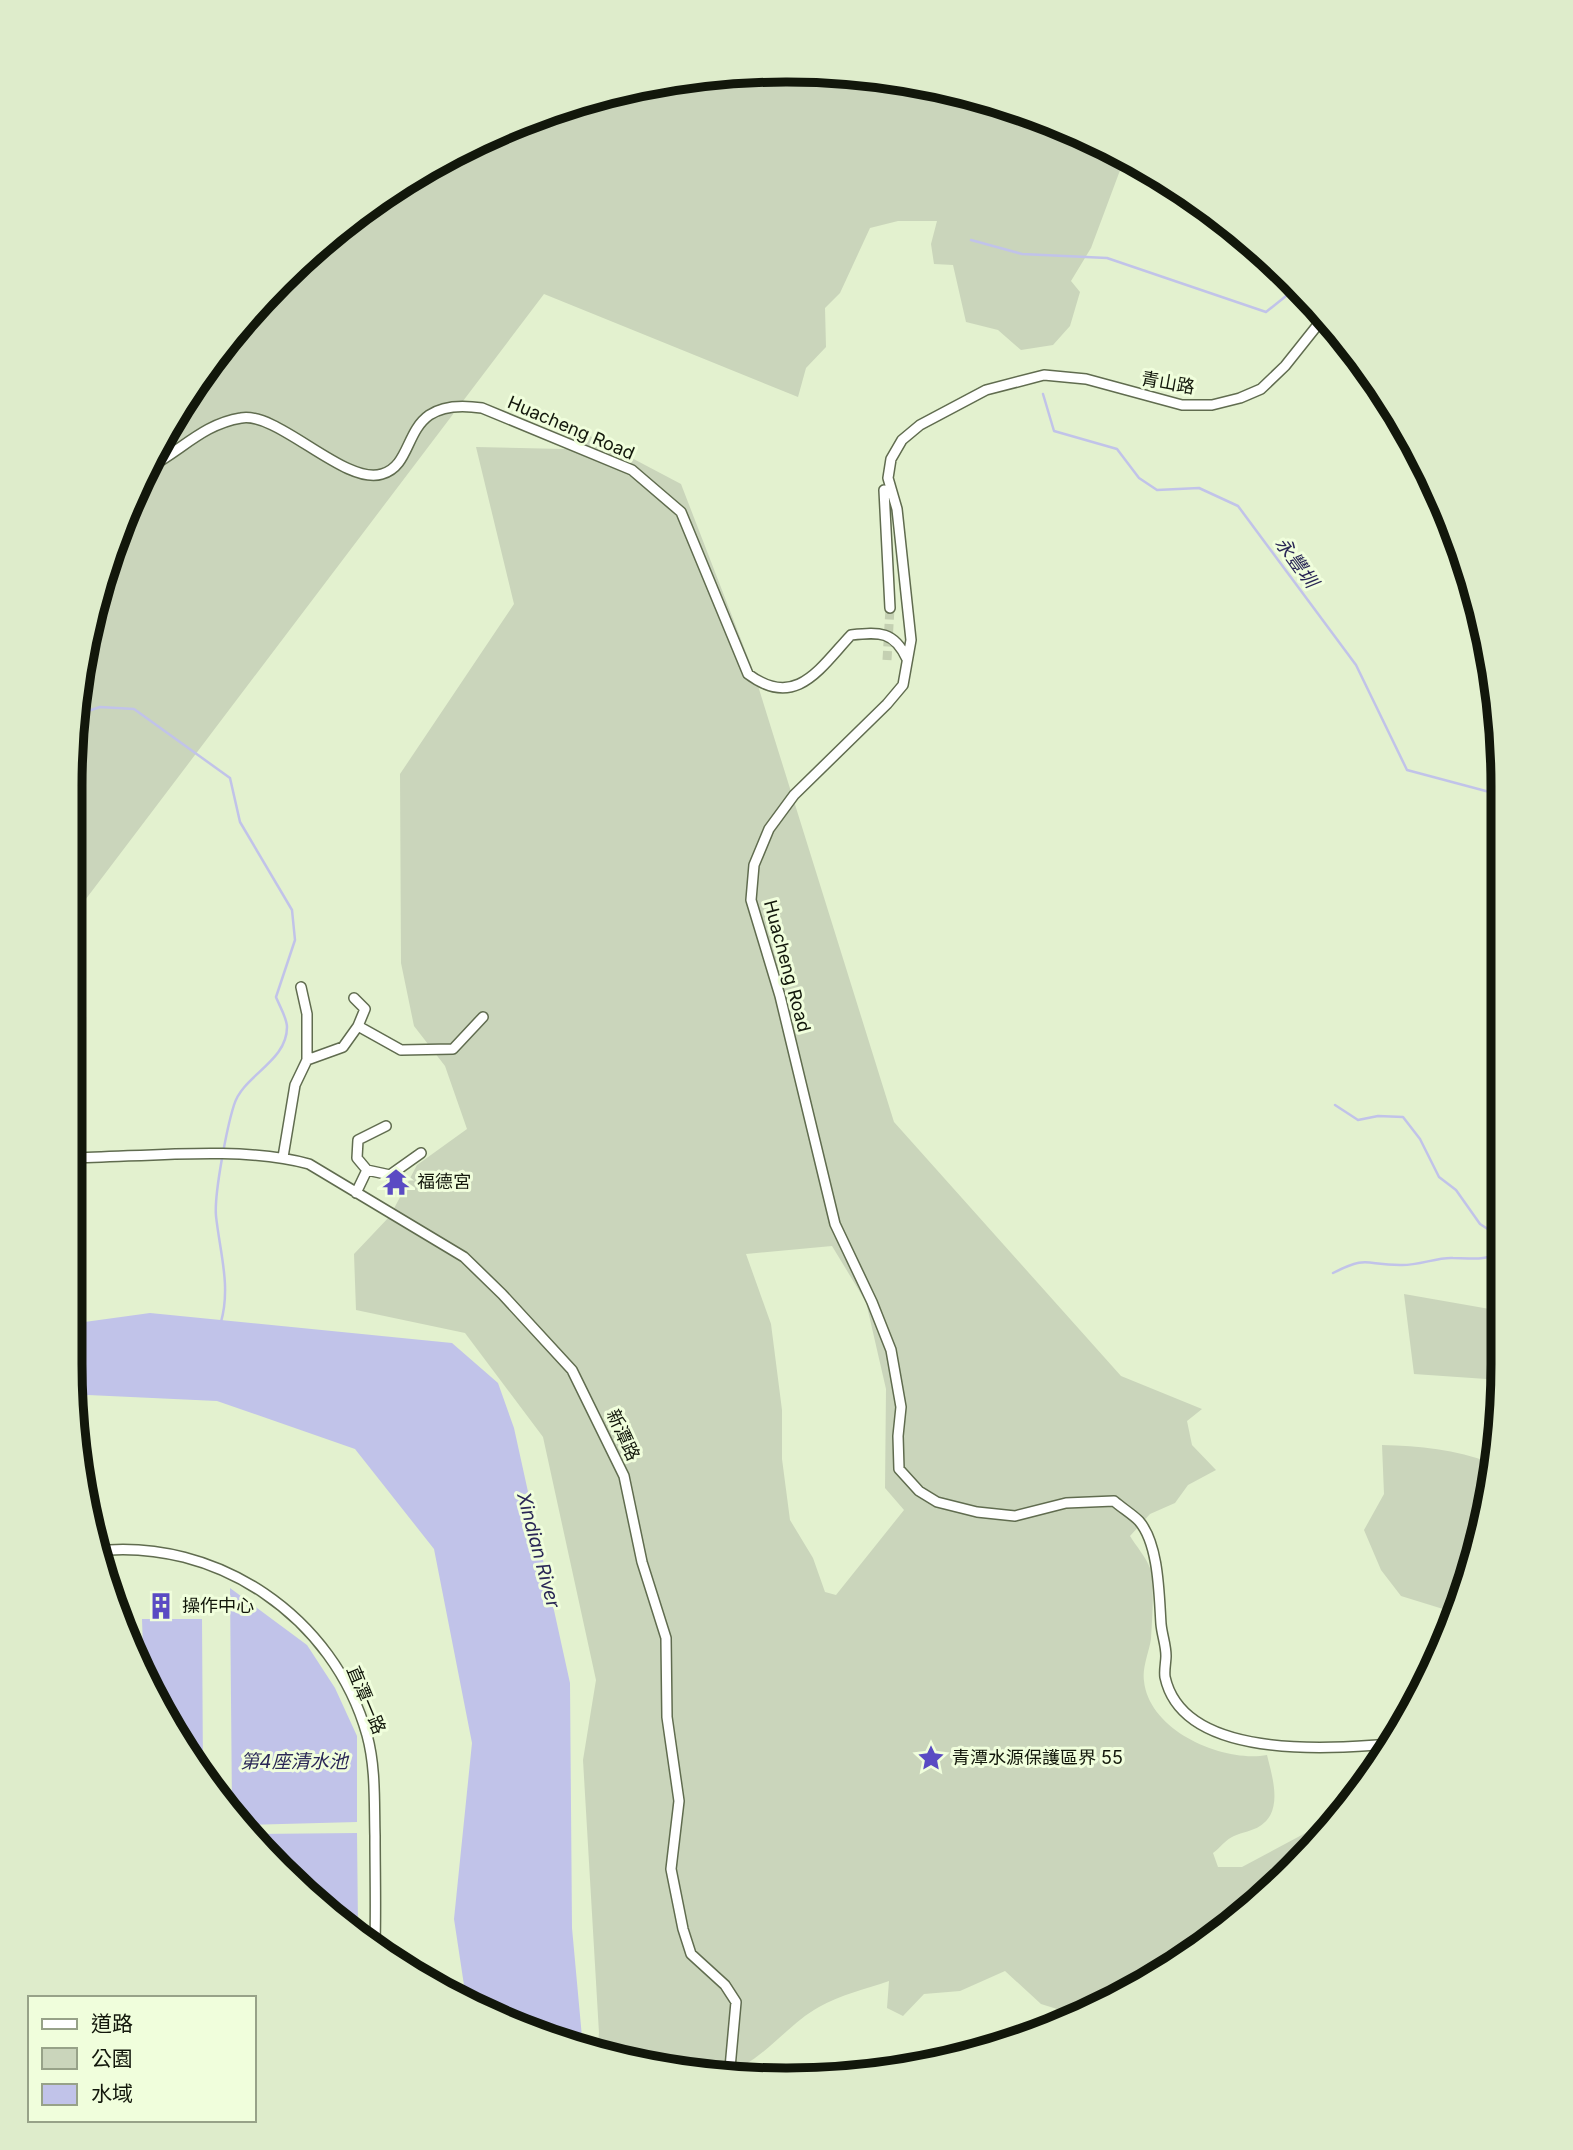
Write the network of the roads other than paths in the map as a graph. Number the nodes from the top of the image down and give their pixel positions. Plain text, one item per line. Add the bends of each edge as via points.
1 (1318, 325) edge
2 (165, 457) edge
3 (884, 490) dead end
4 (890, 608) tunnel mouth
5 (908, 659) junction
6 (301, 987) dead end
7 (354, 998) dead end
8 (483, 1017) dead end
9 (358, 1026) junction
10 (307, 1060) junction
11 (386, 1126) dead end
12 (421, 1153) dead end
13 (283, 1157) junction
14 (82, 1158) edge
15 (368, 1170) junction
16 (356, 1193) junction
17 (107, 1549) edge
18 (1379, 1744) edge
19 (375, 1934) edge
20 (729, 2065) edge

1 - 5 street via 1261,389 1212,405 1182,405 1044,375 986,390 920,425 902,440 891,459 888,478 897,509 910,627
2 - 5 street, Huacheng Road via 207,428 245,417 272,426 361,474 380,475 400,458 416,426 439,410 458,404 482,408 632,470 681,512 737,651 748,674 763,685 782,691 812,677 851,635 888,635 900,643
3 - 4 street
5 - 18 street, Huacheng Road via 903,685 895,695 815,773 769,829 754,865 751,900 780,996 835,1224 891,1350 901,1407 899,1469 937,1502 977,1513 1015,1516 1066,1503 1114,1501 1140,1523 1153,1555 1165,1676 1182,1711 1202,1727 1254,1742 1297,1747
6 - 10 street via 307,1014
7 - 9 street via 365,1009
8 - 9 street via 453,1049 401,1050
9 - 10 street via 344,1047
10 - 13 street via 295,1086
11 - 15 street via 358,1140 357,1158
12 - 15 street via 390,1175
13 - 14 street, 新潭路
13 - 16 street, 新潭路 via 309,1164
15 - 16 street
16 - 20 street, 新潭路 via 464,1257 502,1294 572,1370 624,1476 642,1562 666,1638 667,1717 679,1801 671,1869 691,1954 725,1985 736,2002
17 - 19 street, 直潭一路 via 166,1553 213,1565 285,1607 315,1636 344,1679 367,1735 374,1781

